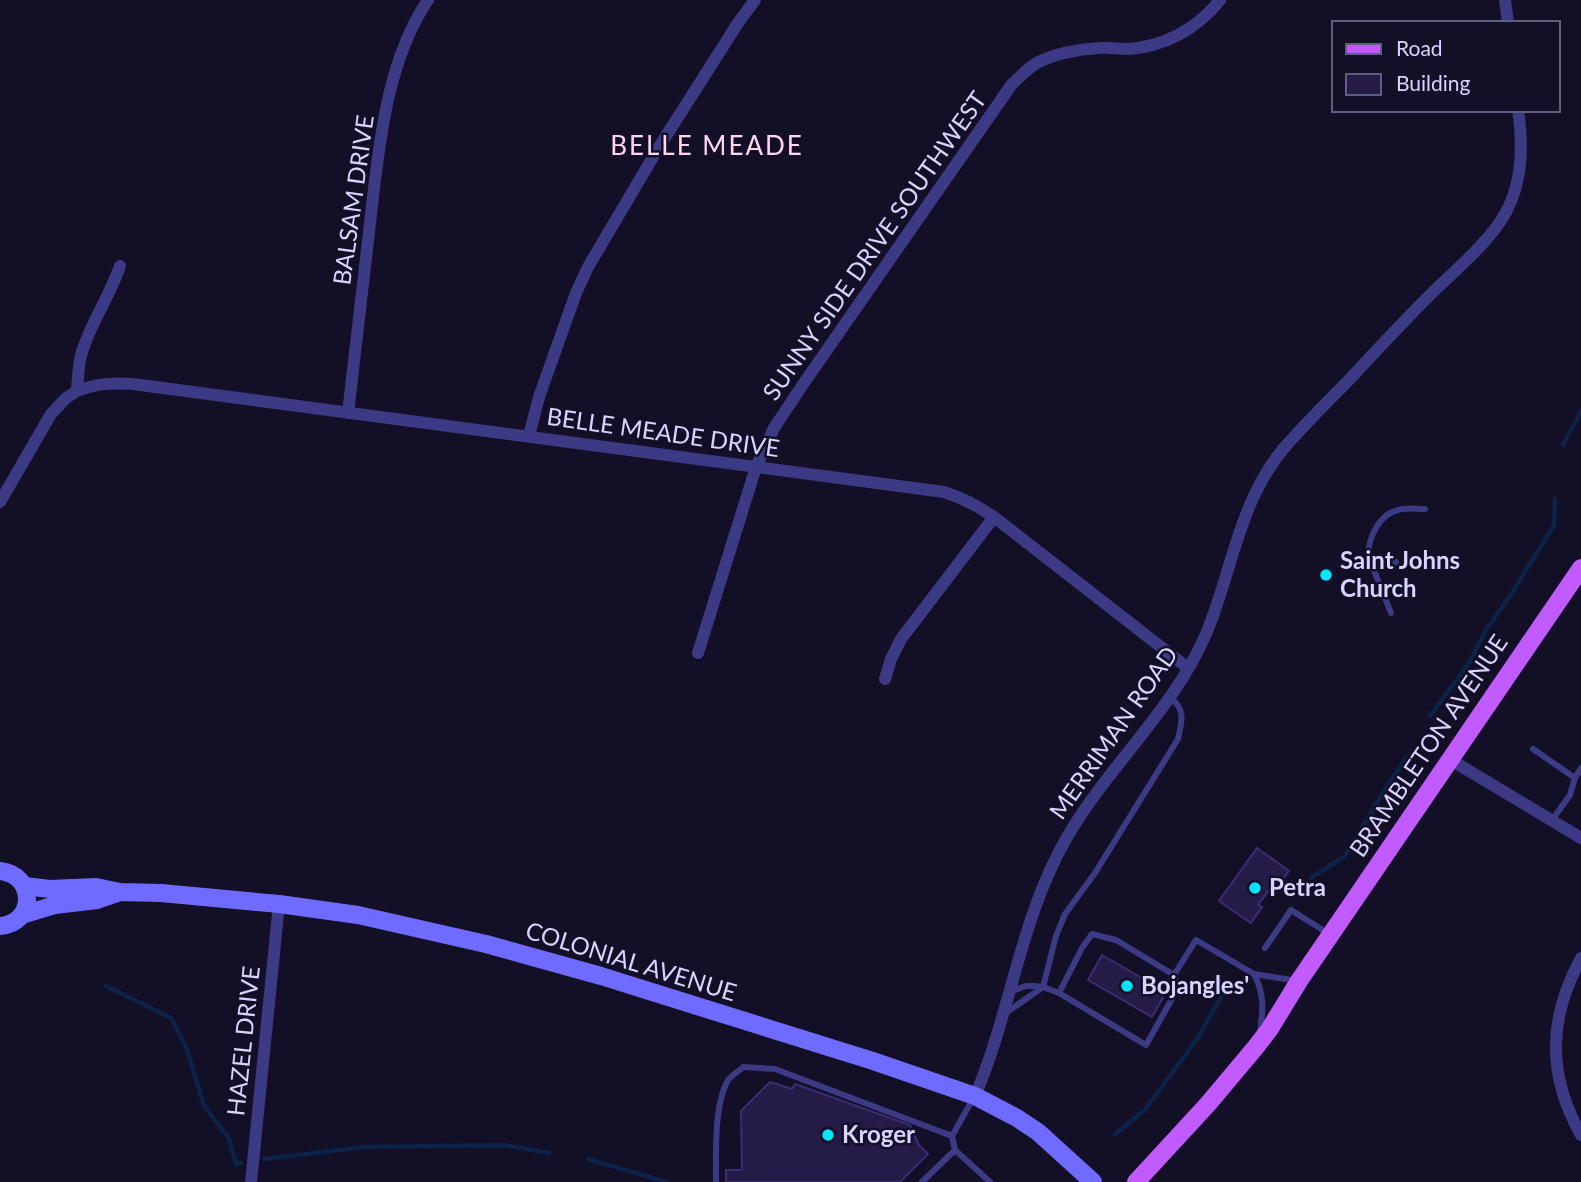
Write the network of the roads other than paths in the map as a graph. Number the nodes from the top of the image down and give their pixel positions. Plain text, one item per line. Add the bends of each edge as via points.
1 (428, 0) edge
2 (755, 0) edge
3 (1220, 0) edge
4 (1505, 0) edge
5 (1508, 21) edge
6 (1518, 112) edge
7 (120, 266) dead end
8 (77, 390) junction
9 (348, 413) junction
10 (528, 436) junction
11 (756, 467) junction
12 (0, 502) edge
13 (1425, 509) dead end
14 (994, 517) junction
15 (1396, 562) dead end
16 (1371, 564) junction
17 (1581, 568) edge
18 (1391, 613) dead end
19 (698, 653) dead end
20 (1188, 668) junction
21 (885, 679) dead end
22 (1170, 697) junction
23 (1533, 749) dead end
24 (1451, 760) junction
25 (1581, 768) edge
26 (1575, 778) junction
27 (1552, 820) junction
28 (1581, 838) edge
29 (0, 871) edge
30 (24, 886) junction
31 (120, 892) junction
32 (279, 904) junction
33 (22, 915) junction
34 (0, 926) edge
35 (1331, 935) junction
36 (1265, 948) dead end
37 (1581, 958) edge
38 (1254, 974) junction
39 (1174, 975) junction
40 (1299, 981) junction
41 (1043, 987) junction
42 (1010, 992) junction
43 (1059, 993) junction
44 (1003, 1015) junction
45 (1260, 1042) junction
46 (975, 1096) junction
47 (1581, 1135) edge
48 (952, 1136) junction
49 (955, 1150) junction
50 (250, 1182) edge
51 (716, 1182) edge
52 (922, 1182) edge
53 (990, 1182) edge
54 (1093, 1182) edge
55 (1136, 1182) edge

1 - 9 street, BALSAM DRIVE via 412,27 390,93
2 - 10 street via 659,146 588,267
3 - 11 street, SUNNY SIDE DRIVE SOUTHWEST via 1200,22 1165,41 1062,53 1032,66 1012,84 806,380 774,428
4 - 5 street
6 - 20 street, MERRIMAN ROAD via 1519,174 1506,213 1481,245 1318,411 1267,472 1243,522 1206,634
7 - 8 street via 83,350
8 - 9 street, BELLE MEADE DRIVE via 93,384 133,384
8 - 12 street via 51,414
9 - 10 street, BELLE MEADE DRIVE
10 - 11 street, BELLE MEADE DRIVE
11 - 14 street, BELLE MEADE DRIVE via 944,492
11 - 19 street, SUNNY SIDE DRIVE SOUTHWEST
13 - 16 lane via 1387,514 1369,546
14 - 20 street, BELLE MEADE DRIVE
14 - 21 street via 901,639
15 - 16 lane via 1388,568
16 - 18 lane
17 - 24 main road, BRAMBLETON AVENUE
20 - 22 street, MERRIMAN ROAD
22 - 41 lane via 1179,705 1182,719 1178,739 1065,914
22 - 42 street, MERRIMAN ROAD via 1066,839 1037,902
23 - 26 lane
24 - 27 street
24 - 35 main road, BRAMBLETON AVENUE
25 - 26 lane
26 - 27 lane via 1570,795
27 - 28 street
29 - 30 main road, COLONIAL AVENUE via 14,875
30 - 31 main road, COLONIAL AVENUE
30 - 33 main road via 27,901
31 - 32 main road, COLONIAL AVENUE
31 - 33 main road, COLONIAL AVENUE
32 - 46 main road, COLONIAL AVENUE via 358,915 486,944 601,976
32 - 50 street, HAZEL DRIVE
33 - 34 main road, COLONIAL AVENUE
35 - 36 lane via 1291,910
35 - 40 main road, BRAMBLETON AVENUE
37 - 47 street via 1562,1002 1556,1049 1563,1096
38 - 39 lane via 1196,940
38 - 40 lane
38 - 45 lane via 1263,1003
39 - 43 lane via 1116,940 1093,934
39 - 43 lane via 1178,988 1146,1045
40 - 45 main road, BRAMBLETON AVENUE
41 - 42 lane via 1026,986
41 - 43 lane
41 - 44 lane
42 - 44 street, MERRIMAN ROAD
44 - 46 street, MERRIMAN ROAD
45 - 55 main road, BRAMBLETON AVENUE
46 - 48 lane
46 - 54 main road, COLONIAL AVENUE via 1038,1132
48 - 49 lane
48 - 51 lane via 775,1069 743,1067 728,1080 721,1100
49 - 52 lane
49 - 53 lane

